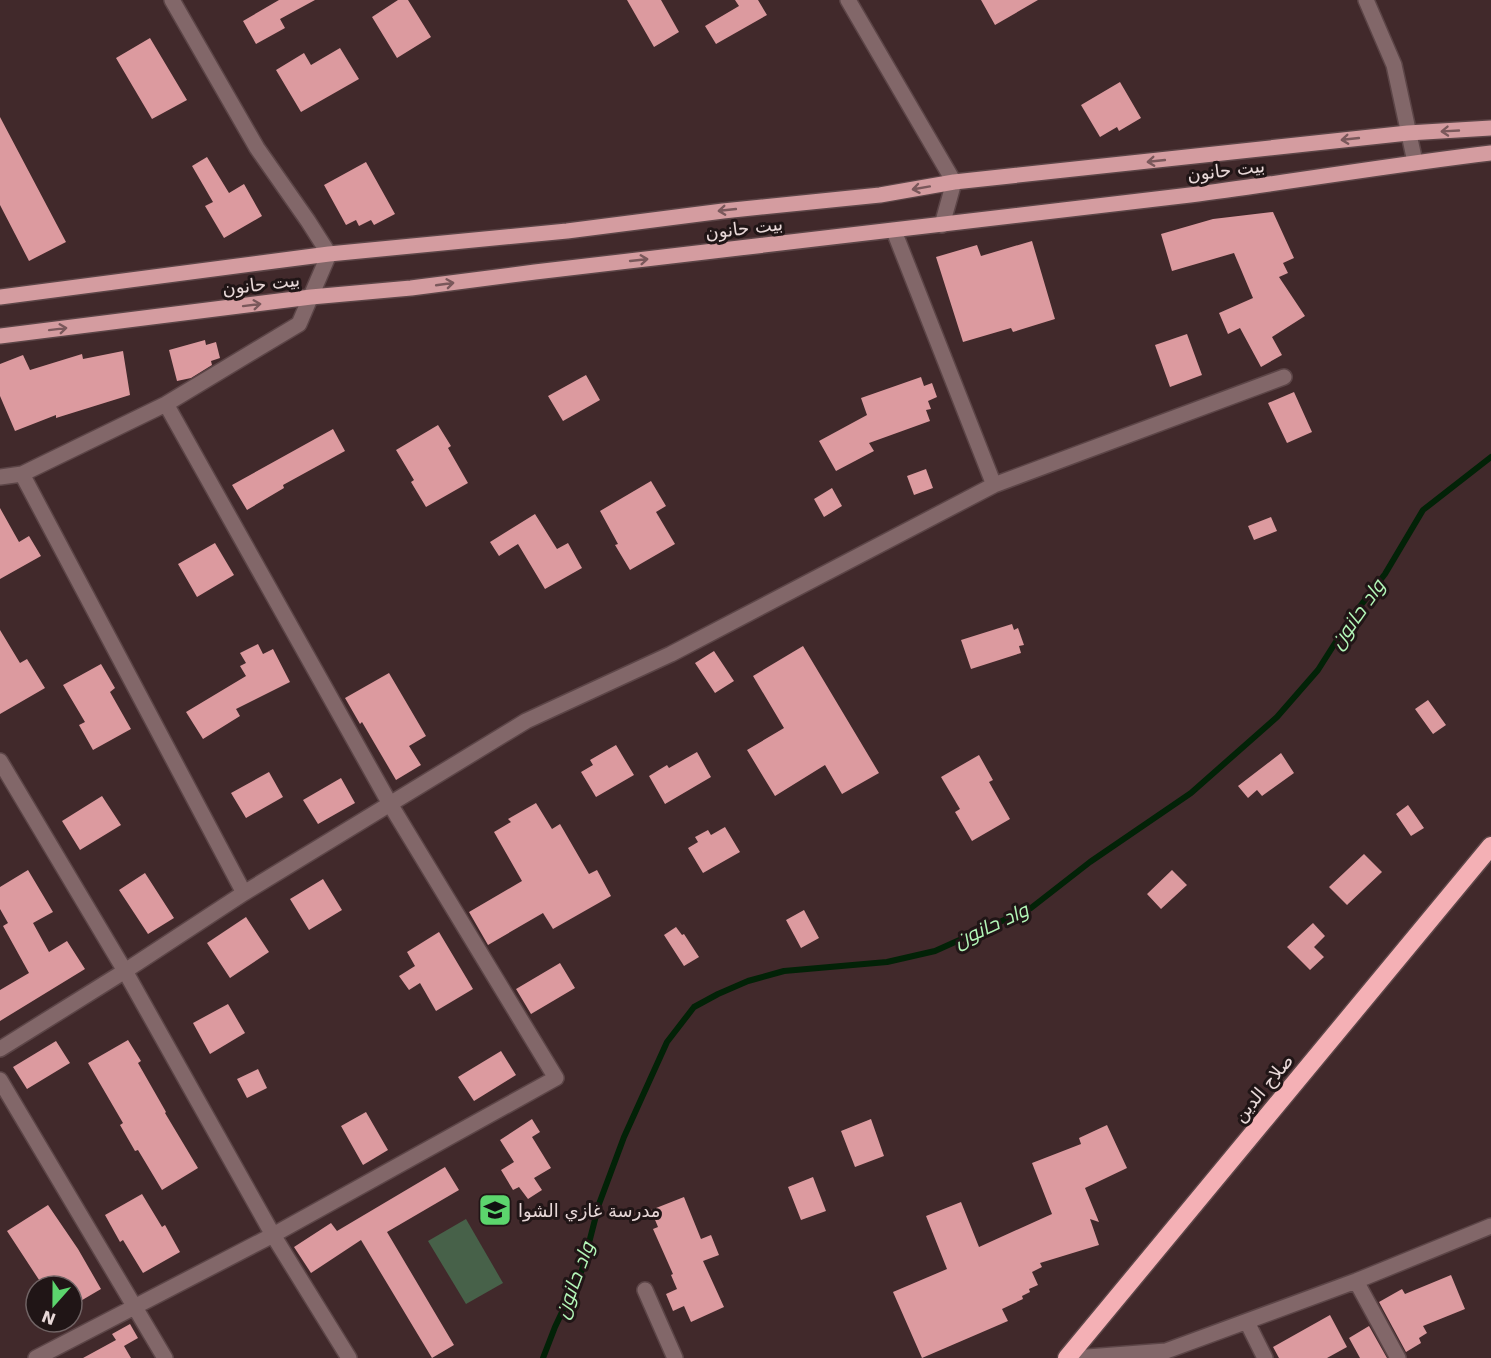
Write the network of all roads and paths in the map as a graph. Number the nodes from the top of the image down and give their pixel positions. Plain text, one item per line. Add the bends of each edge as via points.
1 (172, 0) edge
2 (848, 0) edge
3 (1366, 0) edge
4 (1491, 128) edge
5 (1408, 133) junction
6 (1491, 153) edge
7 (1415, 162) junction
8 (954, 182) junction
9 (942, 225) junction
10 (894, 231) junction
11 (329, 254) junction
12 (0, 297) edge
13 (311, 297) junction
14 (0, 336) edge
15 (1284, 377) dead end
16 (166, 404) junction
17 (22, 474) junction
18 (0, 477) edge
19 (994, 485) junction
20 (0, 761) edge
21 (390, 804) junction
22 (1491, 846) edge
23 (244, 893) junction
24 (125, 971) junction
25 (0, 1049) edge
26 (0, 1080) edge
27 (1491, 1226) edge
28 (273, 1235) junction
29 (1356, 1281) junction
30 (645, 1290) dead end
31 (135, 1307) junction
32 (1247, 1322) junction
33 (36, 1358) edge
34 (165, 1358) edge
35 (349, 1358) edge
36 (675, 1358) edge
37 (1067, 1358) edge
38 (1074, 1358) edge
39 (1265, 1358) edge
40 (1398, 1358) edge

1 - 11 street via 257,148
2 - 8 street
3 - 5 street via 1394,65
4 -> 5 main road, بيت حانون
5 - 7 street
5 -> 8 main road, بيت حانون
6 - 7 main road, بيت حانون
7 - 9 main road, بيت حانون
8 - 9 street
8 -> 11 main road, بيت حانون via 880,195
9 - 10 main road, بيت حانون
13 -> 10 main road, بيت حانون
10 - 19 street
11 - 12 main road, بيت حانون
11 - 13 street
14 -> 13 main road, بيت حانون
13 - 16 street via 299,324
15 - 19 street
16 - 17 street
16 - 21 street
17 - 18 street
17 - 23 street
19 - 21 street via 671,654 526,721
20 - 24 street
21 - 23 street
21 - 28 street via 556,1078
22 - 37 highway, صلاح الدين
23 - 24 street
24 - 25 street
24 - 28 street
26 - 31 street
27 - 29 street
28 - 31 street
28 - 35 street
29 - 32 street
29 - 40 street
30 - 36 street
31 - 33 street
31 - 34 street
32 - 38 street via 1166,1351
32 - 39 street

